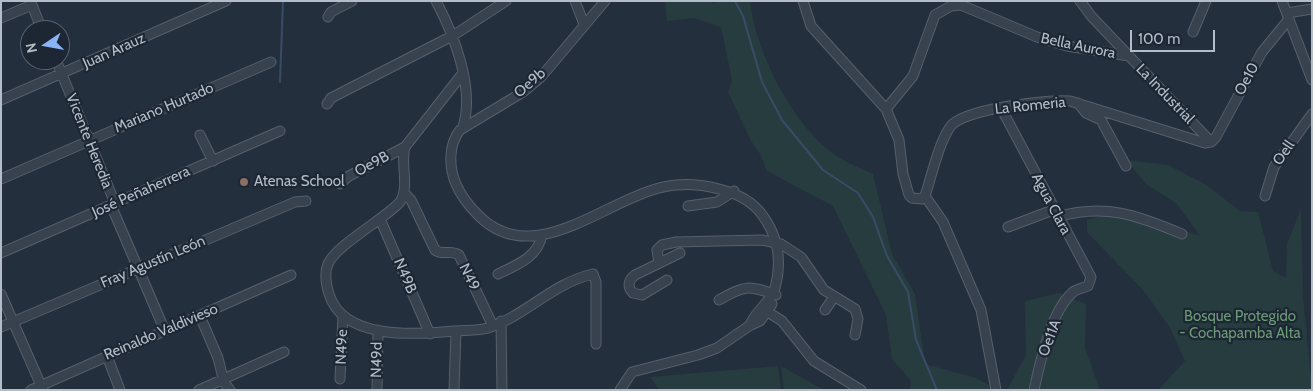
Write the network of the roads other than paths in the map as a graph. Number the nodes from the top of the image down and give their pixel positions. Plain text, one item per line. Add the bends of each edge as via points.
1 (226, 1) edge
2 (352, 1) edge
3 (436, 1) edge
4 (506, 1) edge
5 (575, 1) edge
6 (605, 1) edge
7 (803, 1) edge
8 (1080, 1) edge
9 (1206, 1) edge
10 (1282, 1) edge
11 (958, 3) edge
12 (1312, 9) edge
13 (1288, 16) junction
14 (328, 17) dead end
15 (1, 18) edge
16 (38, 20) edge
17 (584, 24) junction
18 (1193, 32) dead end
19 (454, 34) junction
20 (1129, 56) junction
21 (272, 62) dead end
22 (60, 70) edge
23 (463, 73) junction
24 (62, 74) junction
25 (1311, 74) edge
26 (1, 100) edge
27 (1078, 102) junction
28 (327, 104) dead end
29 (1001, 108) junction
30 (886, 109) junction
31 (1312, 114) edge
32 (463, 127) junction
33 (280, 131) dead end
34 (200, 135) dead end
35 (89, 140) junction
36 (1211, 142) junction
37 (405, 147) junction
38 (213, 161) junction
39 (1126, 166) dead end
40 (1, 179) edge
41 (340, 184) dead end
42 (734, 191) junction
43 (404, 193) junction
44 (925, 196) junction
45 (1264, 196) dead end
46 (306, 201) dead end
47 (115, 204) junction
48 (611, 205) junction
49 (688, 206) dead end
50 (1055, 213) junction
51 (481, 218) junction
52 (380, 219) junction
53 (1008, 227) dead end
54 (1182, 234) dead end
55 (542, 235) junction
56 (778, 243) junction
57 (1, 253) edge
58 (680, 253) dead end
59 (659, 263) junction
60 (138, 268) junction
61 (498, 274) dead end
62 (291, 275) dead end
63 (667, 280) dead end
64 (1074, 290) joint
65 (1, 294) edge
66 (774, 295) junction
67 (834, 297) junction
68 (719, 300) dead end
69 (765, 310) junction
70 (824, 310) dead end
71 (200, 316) junction
72 (343, 316) junction
73 (502, 321) junction
74 (14, 322) junction
75 (492, 326) junction
76 (1, 327) edge
77 (378, 330) junction
78 (165, 331) junction
79 (456, 331) junction
80 (430, 334) junction
81 (855, 335) dead end
82 (596, 344) dead end
83 (284, 352) dead end
84 (107, 356) junction
85 (223, 379) junction
86 (340, 379) dead end
87 (42, 387) edge
88 (31, 390) edge
89 (120, 390) edge
90 (199, 390) edge
91 (230, 390) edge
92 (377, 390) edge
93 (454, 390) edge
94 (502, 390) edge
95 (620, 390) edge
96 (861, 390) edge
97 (996, 390) edge
98 (1034, 390) edge

1 - 24 street, Juan Arauz
2 - 14 street
3 - 19 street
4 - 19 street
5 - 17 street
6 - 17 street
7 - 30 street via 811,26
8 - 20 street, La Industrial
9 - 18 street
10 - 13 street
11 - 20 street, Bella Aurora via 1036,37 1067,46
11 - 30 street, Bella Aurora via 935,15 914,76
12 - 13 street
13 - 25 street
13 - 36 street, Oe10 via 1262,52
15 - 16 street via 32,5
17 - 32 street, Oe9b via 541,77 523,92
19 - 23 street
19 - 28 street via 331,98
20 - 36 street, La Industrial
21 - 35 street, Mariano Hurtado
22 - 24 street, Vicente Heredia
23 - 32 street via 466,108
23 - 37 street
24 - 26 street, Juan Arauz
24 - 35 street, Vicente Heredia
27 - 29 street, La Romeria via 1050,101
27 - 36 street, La Romeria via 1205,143
27 - 39 street via 1086,113 1101,120
29 - 44 street, La Romeria via 967,114 950,126
29 - 50 street, Agua Clara
30 - 44 street via 899,140 906,190 912,198 922,199
31 - 45 street, Oell via 1274,167
32 - 51 street via 457,133 453,146 453,175 461,193
33 - 38 street, José Peñaherrera
34 - 38 street
35 - 40 street, Mariano Hurtado
35 - 47 street, Vicente Heredia
37 - 41 street, Oe9B
37 - 43 street
38 - 47 street, José Peñaherrera
42 - 48 street via 676,185
42 - 49 street via 717,202
42 - 56 street via 759,211
43 - 52 street via 400,202
43 - 75 street, N49 via 411,200 435,250 459,255
44 - 97 street via 943,222 980,310
46 - 60 street, Fray Agustín León via 295,202
47 - 57 street, José Peñaherrera
47 - 60 street, Vicente Heredia via 113,210
48 - 51 street via 571,222 535,230 514,229
48 - 55 street via 574,226
50 - 53 street
50 - 54 street via 1122,212
50 - 64 street, Agua Clara via 1091,277 1088,286
51 - 55 street via 502,231
52 - 72 street via 337,252 328,264 328,291 334,306
52 - 80 street, N49B
55 - 61 street via 538,248 529,258
56 - 59 street via 762,240 671,242 657,250
56 - 66 street
56 - 67 street via 801,257 815,279
58 - 59 street
59 - 63 street via 632,277 630,289 642,295
60 - 74 street, Fray Agustín León
60 - 78 street, Vicente Heredia
62 - 71 street, Reinaldo Valdivieso
64 - 98 street, Oe11A via 1063,304 1043,349
65 - 74 street
66 - 68 street via 752,287
66 - 69 street
67 - 70 street
67 - 81 street via 857,313
69 - 95 street via 717,348 632,372
69 - 96 street via 782,321 814,361
71 - 78 street, Reinaldo Valdivieso
71 - 85 street via 218,358
72 - 77 street
72 - 86 street, N49e
73 - 75 street
73 - 82 street via 559,288 594,275
73 - 94 street
74 - 76 street, Fray Agustín León
74 - 87 street
75 - 79 street
77 - 80 street
77 - 92 street, N49d
78 - 84 street, Reinaldo Valdivieso
79 - 80 street
79 - 93 street
83 - 85 street
84 - 87 street, Reinaldo Valdivieso
84 - 89 street
85 - 90 street
85 - 91 street
87 - 88 street, Reinaldo Valdivieso

